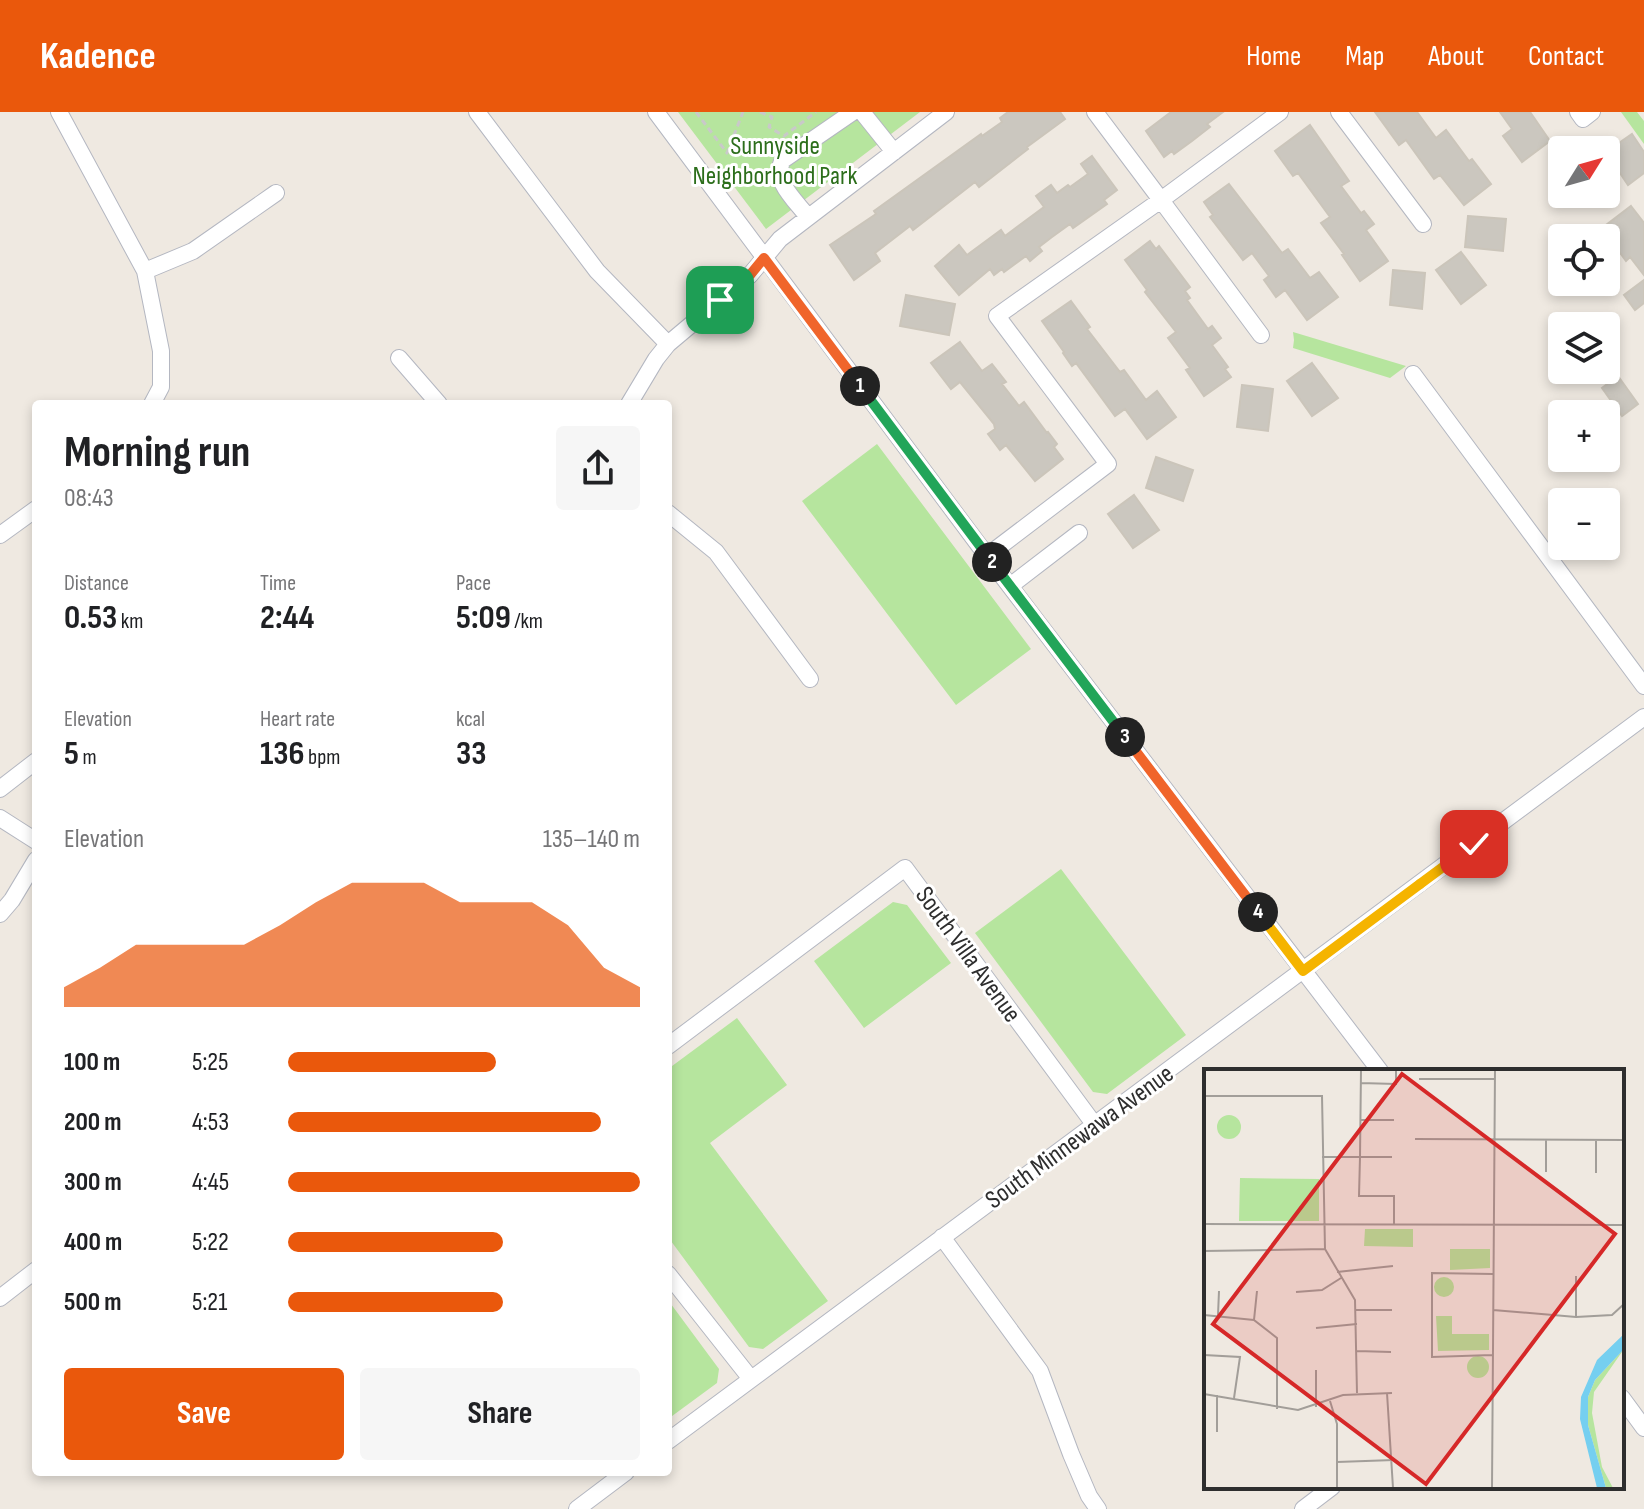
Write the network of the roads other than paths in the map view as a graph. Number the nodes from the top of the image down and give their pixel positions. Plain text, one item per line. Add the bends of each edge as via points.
1 (59, 112) edge
2 (477, 112) edge
3 (656, 112) edge
4 (853, 112) edge
5 (862, 112) edge
6 (946, 112) edge
7 (1095, 112) edge
8 (1280, 112) edge
9 (1339, 112) edge
10 (1578, 112) edge
11 (1592, 112) edge
12 (894, 152) junction
13 (276, 193) dead end
14 (1161, 200) junction
15 (808, 217) junction
16 (1423, 224) dead end
17 (764, 258) junction
18 (145, 271) junction
19 (1261, 335) dead end
20 (668, 344) junction
21 (399, 358) dead end
22 (1413, 374) dead end
23 (154, 400) edge
24 (436, 400) edge
25 (631, 400) edge
26 (32, 512) edge
27 (672, 516) edge
28 (1079, 533) dead end
29 (0, 535) edge
30 (987, 556) junction
31 (1010, 586) junction
32 (810, 679) dead end
33 (1644, 686) edge
34 (1644, 717) edge
35 (32, 764) edge
36 (0, 789) edge
37 (0, 818) edge
38 (32, 838) edge
39 (32, 867) edge
40 (0, 914) edge
41 (1303, 971) junction
42 (672, 1043) edge
43 (1378, 1069) edge
44 (1094, 1124) junction
45 (942, 1237) junction
46 (32, 1273) edge
47 (672, 1279) edge
48 (1, 1297) edge
49 (751, 1379) junction
50 (1624, 1401) edge
51 (1644, 1428) edge
52 (672, 1438) edge
53 (621, 1476) edge
54 (1329, 1489) edge
55 (577, 1509) edge
56 (1098, 1509) edge
57 (1303, 1509) edge

1 - 18 street
2 - 20 street via 597,271
3 - 17 street
4 - 15 street via 778,168 780,180
5 - 12 street
6 - 12 street
7 - 14 street
8 - 14 street
9 - 16 street
10 - 11 street via 1583,119
12 - 15 street
13 - 18 street via 193,251
14 - 19 street
14 - 30 street via 997,316 1108,464
15 - 17 street
17 - 20 street
17 - 30 street
18 - 23 street via 161,351 161,387
20 - 25 street
21 - 24 street
22 - 33 street
26 - 29 street
27 - 32 street via 716,552
28 - 31 street
30 - 31 street
31 - 41 street
34 - 41 street, South Minnewawa Avenue
35 - 36 street
37 - 38 street
39 - 40 street
41 - 43 street
41 - 44 street, South Minnewawa Avenue
42 - 44 street, South Villa Avenue via 905,868
44 - 45 street, South Minnewawa Avenue
45 - 49 street, South Minnewawa Avenue
45 - 56 street via 1040,1371
46 - 48 street
47 - 49 street
49 - 52 street, South Minnewawa Avenue
50 - 51 street
53 - 55 street
54 - 57 street

